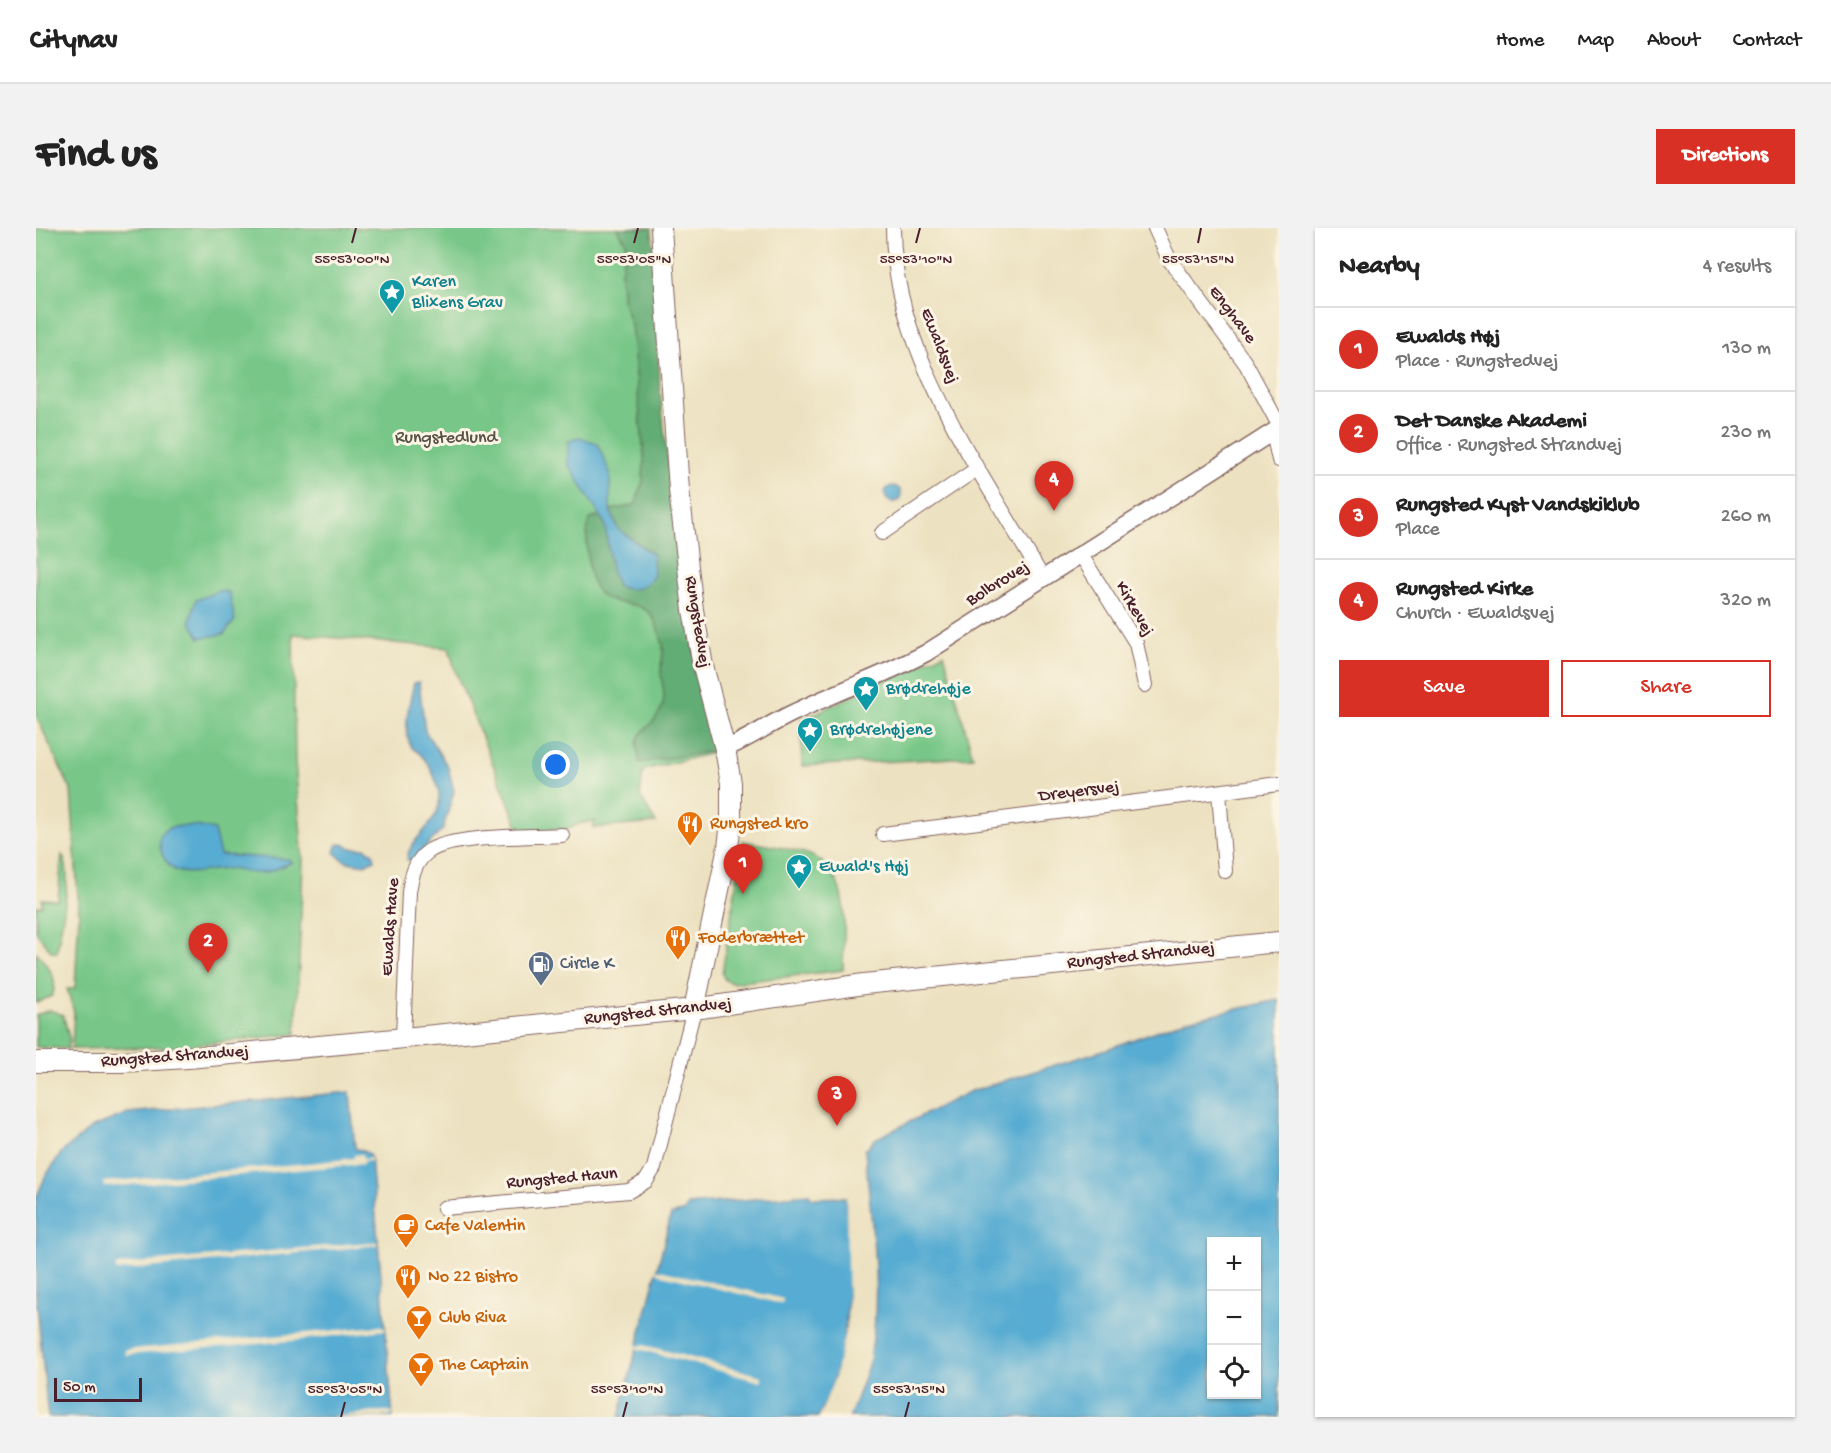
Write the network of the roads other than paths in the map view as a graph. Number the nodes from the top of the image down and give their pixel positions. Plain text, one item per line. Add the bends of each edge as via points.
1 (661, 228) edge
2 (892, 228) edge
3 (1155, 228) edge
4 (1277, 429) edge
5 (1279, 460) edge
6 (978, 468) junction
7 (882, 533) dead end
8 (1081, 555) junction
9 (1043, 579) junction
10 (1145, 685) dead end
11 (725, 749) junction
12 (1279, 784) edge
13 (1219, 792) junction
14 (883, 834) dead end
15 (562, 835) dead end
16 (1225, 871) dead end
17 (1279, 942) edge
18 (694, 1009) junction
19 (403, 1038) junction
20 (36, 1062) edge
21 (444, 1208) dead end

1 - 11 main road, Rungstedvej via 679,490 692,598 702,666
2 - 6 street, Ewaldsvej via 906,312 922,360
3 - 4 street, Enghave via 1169,259 1246,364
4 - 5 street, Enghave
4 - 8 street, Bolbrovej
6 - 7 street
6 - 9 street, Ewaldsvej
8 - 9 street, Bolbrovej
8 - 10 street, Kirkevej via 1136,643
9 - 11 street, Bolbrovej via 910,662 794,713
11 - 18 main road, Rungstedvej via 731,783 731,823
12 - 13 street, Dreyersvej
13 - 14 street, Dreyersvej
13 - 16 street
15 - 19 street, Ewalds Have via 448,843 427,852 412,872 409,892
17 - 18 main road, Rungsted Strandvej via 864,984
18 - 19 main road, Rungsted Strandvej
18 - 21 street, Rungsted Havn via 654,1168 638,1188
19 - 20 main road, Rungsted Strandvej via 188,1058

